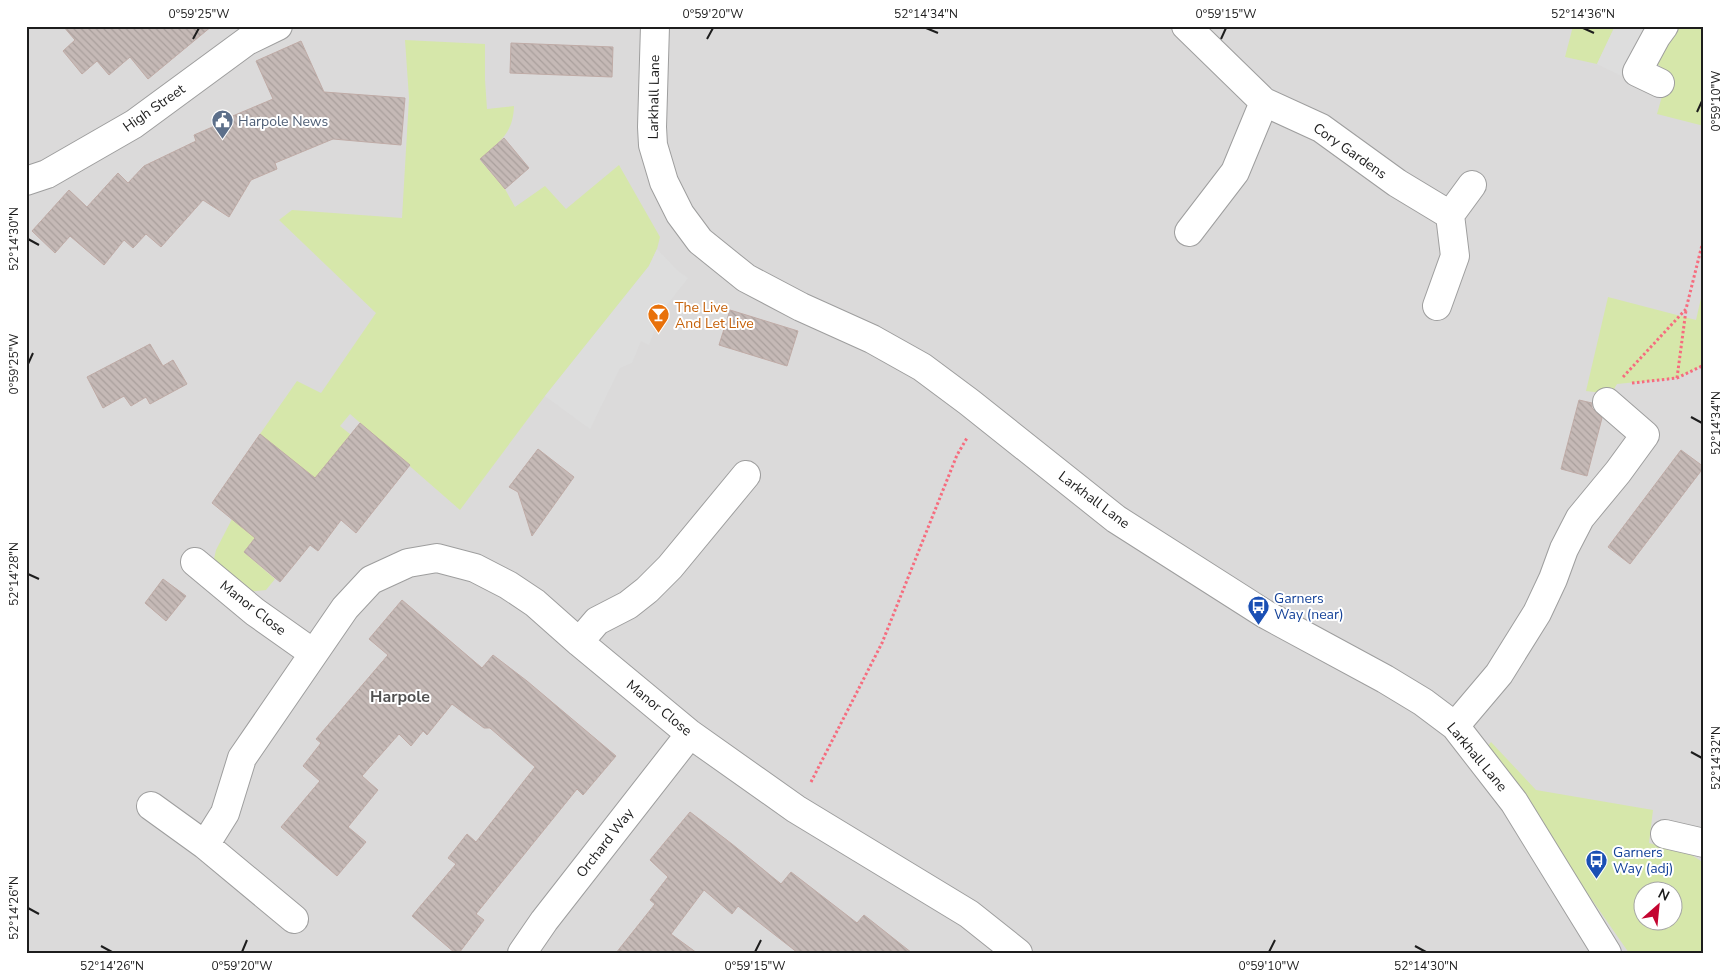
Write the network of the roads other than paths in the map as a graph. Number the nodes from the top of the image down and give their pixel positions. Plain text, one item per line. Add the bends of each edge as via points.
1 (278, 26) edge
2 (655, 26) edge
3 (1186, 26) edge
4 (1664, 26) edge
5 (1660, 83) dead end
6 (1264, 102) junction
7 (26, 181) edge
8 (1472, 185) dead end
9 (1450, 215) junction
10 (1189, 232) dead end
11 (1437, 306) dead end
12 (1616, 393) road end
13 (746, 475) dead end
14 (195, 562) dead end
15 (579, 642) junction
16 (313, 653) junction
17 (1455, 726) junction
18 (690, 734) junction
19 (151, 806) dead end
20 (1665, 834) dead end
21 (1704, 843) edge
22 (205, 845) junction
23 (294, 919) dead end
24 (522, 953) edge
25 (1018, 953) edge
26 (1607, 953) edge

1 - 7 street, High Street via 247,41 134,124 47,174
2 - 17 street, Larkhall Lane via 653,145 664,182 680,214 700,241 746,278 922,367 1116,519 1265,614 1386,679
3 - 6 street, Cory Gardens
4 - 5 street via 1637,72
6 - 9 street, Cory Gardens via 1321,128 1397,183
6 - 10 street via 1235,172
8 - 9 street
9 - 11 street via 1455,256
12 - 17 street via 1645,435 1580,518 1537,613 1499,674
13 - 15 street via 646,590 628,605 597,621
14 - 16 street, Manor Close via 255,612
15 - 16 street, Manor Close via 535,603 508,585 475,568 437,558 408,563 371,580 345,608
15 - 18 street, Manor Close
16 - 22 street, Manor Close via 242,758 225,814
17 - 26 street, Larkhall Lane via 1514,802
18 - 24 street, Orchard Way via 544,920
18 - 25 street, Manor Close via 796,809 969,914
19 - 22 street
20 - 21 street
22 - 23 street

